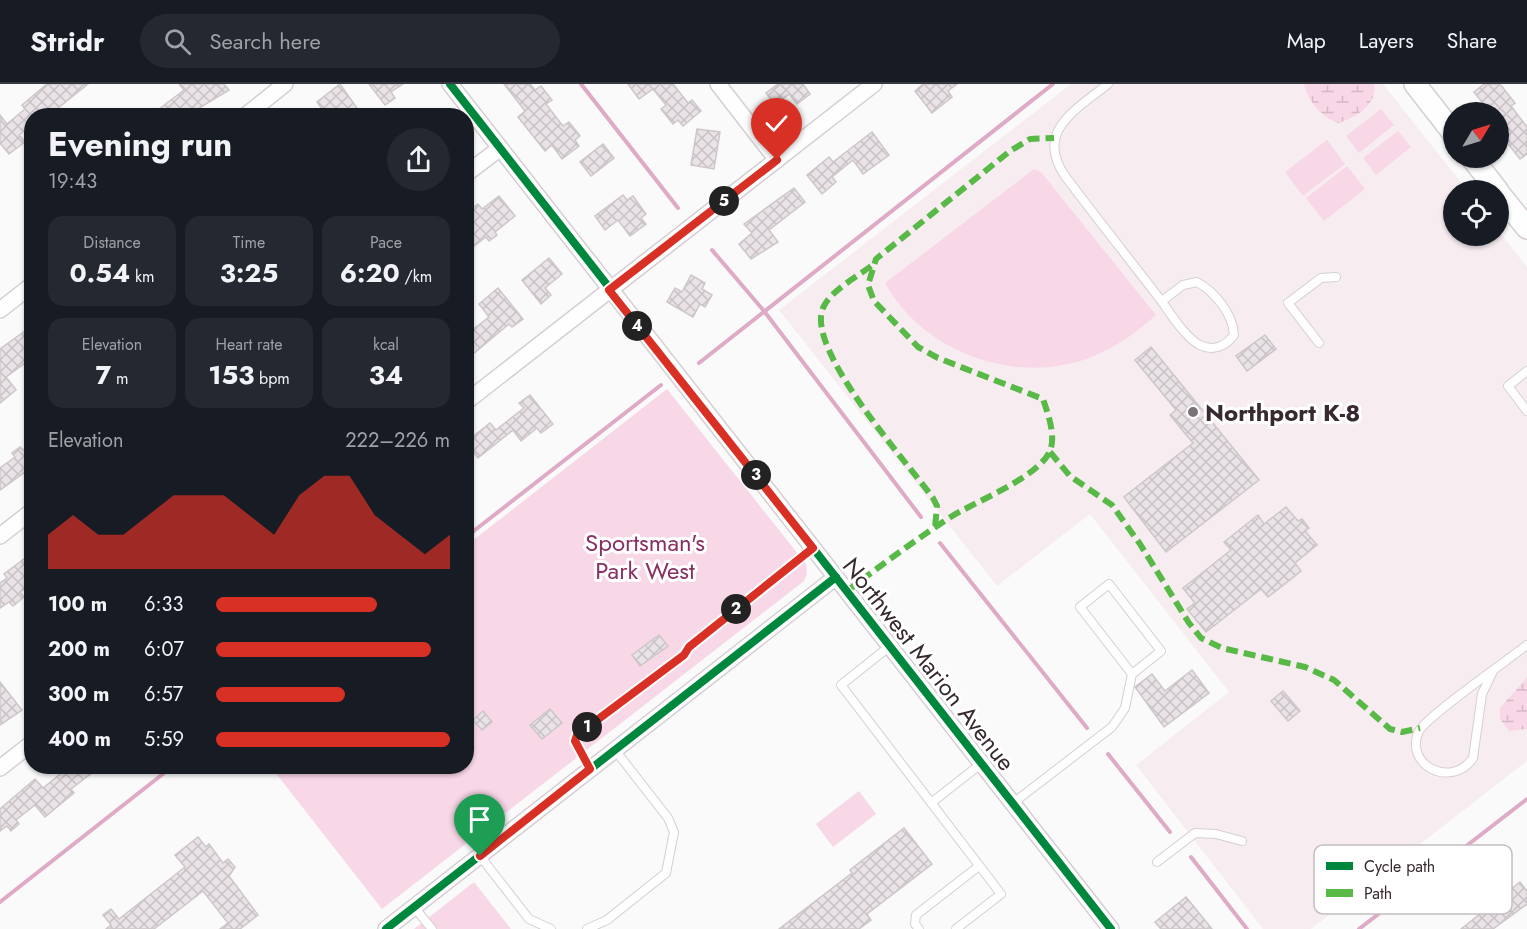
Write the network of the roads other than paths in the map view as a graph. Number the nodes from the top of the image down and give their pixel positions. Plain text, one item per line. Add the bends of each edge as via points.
1 (285, 84) edge
2 (450, 84) edge
3 (718, 84) edge
4 (874, 84) edge
5 (1108, 84) edge
6 (1415, 84) edge
7 (255, 108) edge
8 (468, 108) edge
9 (474, 116) edge
10 (1443, 120) edge
11 (499, 149) junction
12 (777, 160) junction
13 (474, 168) edge
14 (1480, 168) edge
15 (1489, 180) edge
16 (1509, 205) edge
17 (1527, 228) edge
18 (1336, 277) dead end
19 (609, 290) junction
20 (24, 291) edge
21 (1162, 301) junction
22 (0, 310) edge
23 (1319, 343) dead end
24 (1527, 371) edge
25 (474, 396) edge
26 (1527, 411) edge
27 (24, 517) edge
28 (0, 536) edge
29 (813, 548) junction
30 (836, 577) junction
31 (1527, 645) edge
32 (890, 646) junction
33 (1493, 671) junction
34 (1132, 674) junction
35 (24, 749) edge
36 (615, 750) junction
37 (982, 763) junction
38 (0, 768) edge
39 (590, 769) junction
40 (931, 803) junction
41 (1013, 803) junction
42 (1242, 841) dead end
43 (480, 856) junction
44 (1157, 862) dead end
45 (979, 866) junction
46 (414, 907) junction
47 (386, 929) edge
48 (432, 929) edge
49 (551, 929) edge
50 (587, 929) edge
51 (920, 929) edge
52 (956, 929) edge
53 (1111, 929) edge

1 - 7 street
2 - 8 street, Northwest Marion Avenue
3 - 12 street
4 - 12 street
5 - 21 lane via 1059,126 1054,138 1055,157 1065,176
6 - 10 street
9 - 11 street, Northwest Marion Avenue
11 - 13 street
11 - 19 street, Northwest Marion Avenue
12 - 19 street
14 - 15 street
16 - 17 street
18 - 23 lane via 1321,278 1288,303
19 - 25 street
19 - 29 street, Northwest Marion Avenue
20 - 22 street
21 - 21 lane via 1200,345 1223,347 1233,335 1229,316 1205,286 1197,282 1183,285
24 - 26 lane via 1508,386
27 - 28 street
29 - 30 street, Northwest Marion Avenue
29 - 39 lane via 684,655 577,735 575,741
30 - 32 street, Northwest Marion Avenue
30 - 36 street
31 - 33 lane
32 - 37 street, Northwest Marion Avenue
32 - 40 lane via 840,686
33 - 33 lane via 1420,728 1418,751 1430,769 1454,773 1473,758 1482,694
34 - 34 lane via 1161,651 1109,584 1080,607
34 - 41 lane via 1125,708 1112,727
35 - 38 street
36 - 39 street
36 - 50 lane via 668,818 674,832 666,873 607,920
37 - 40 lane
37 - 41 street, Northwest Marion Avenue
39 - 43 street
40 - 45 lane
41 - 53 street, Northwest Marion Avenue
42 - 44 lane via 1195,833
43 - 46 street
43 - 49 lane via 530,919
45 - 51 lane via 916,915 915,924
45 - 52 lane via 1001,894
46 - 47 street
46 - 48 lane

